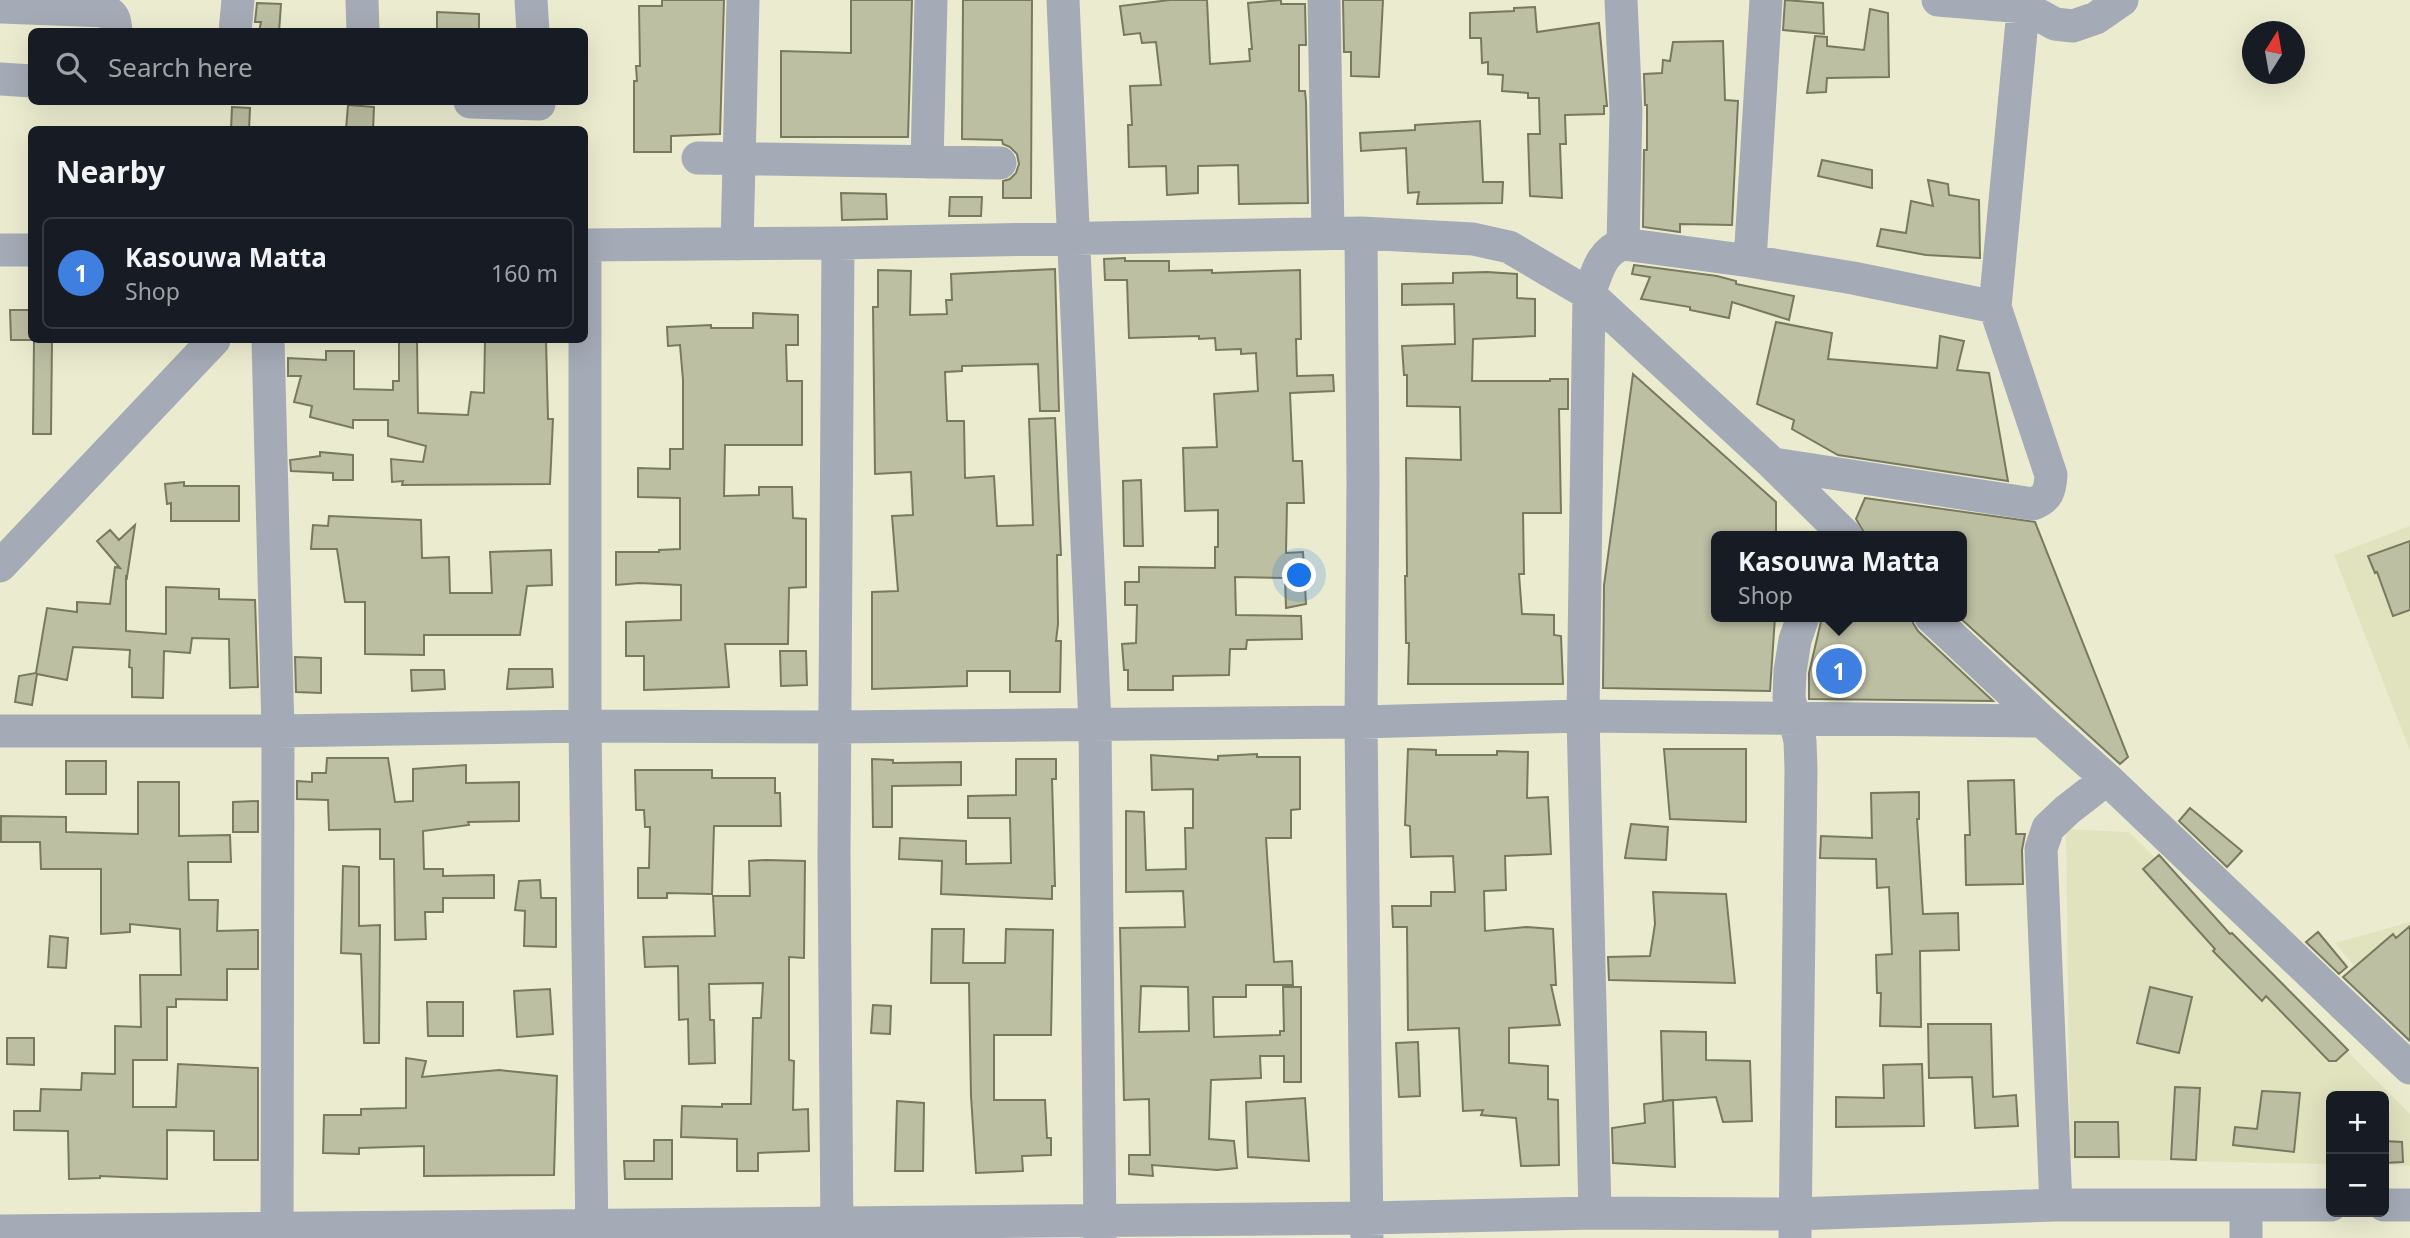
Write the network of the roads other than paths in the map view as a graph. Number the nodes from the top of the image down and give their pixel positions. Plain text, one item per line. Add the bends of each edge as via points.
1 (238, 0) edge
2 (362, 0) edge
3 (531, 0) edge
4 (743, 0) edge
5 (931, 0) edge
6 (1063, 0) edge
7 (1324, 0) edge
8 (1621, 0) edge
9 (1766, 0) edge
10 (1938, 0) edge
11 (2122, 0) edge
12 (2024, 4) edge
13 (0, 7) edge
14 (116, 28) edge
15 (235, 28) edge
16 (363, 28) edge
17 (533, 28) edge
18 (0, 79) edge
19 (28, 81) edge
20 (491, 105) edge
21 (539, 112) edge
22 (698, 158) dead end
23 (739, 160) junction
24 (927, 162) junction
25 (1000, 163) dead end
26 (1328, 233) junction
27 (1361, 233) junction
28 (1072, 240) junction
29 (838, 243) junction
30 (737, 244) junction
31 (1623, 244) junction
32 (588, 245) edge
33 (0, 250) edge
34 (28, 250) edge
35 (1750, 261) junction
36 (1589, 294) junction
37 (1995, 307) junction
38 (211, 343) edge
39 (268, 343) edge
40 (585, 343) edge
41 (1773, 464) junction
42 (1835, 531) edge
43 (0, 566) edge
44 (1802, 622) edge
45 (1936, 622) edge
46 (1583, 716) junction
47 (1795, 717) junction
48 (2042, 721) junction
49 (1361, 722) junction
50 (1095, 724) junction
51 (586, 726) junction
52 (835, 727) junction
53 (0, 731) edge
54 (278, 731) junction
55 (2108, 779) junction
56 (2410, 1068) edge
57 (2056, 1205) junction
58 (2246, 1205) junction
59 (2326, 1205) edge
60 (2389, 1205) edge
61 (2410, 1205) edge
62 (1595, 1213) junction
63 (1795, 1226) edge
64 (1366, 1228) edge
65 (1100, 1229) edge
66 (0, 1231) edge
67 (836, 1231) edge
68 (592, 1232) edge
69 (277, 1233) edge
70 (2246, 1238) edge

1 - 15 street
2 - 16 street
3 - 17 street
4 - 23 street
5 - 24 street
6 - 28 street
7 - 26 street
8 - 31 street via 1626,111
9 - 35 street
10 - 12 street
11 - 12 street via 2096,18 2073,26 2055,24
12 - 37 street
13 - 14 street via 106,12 112,15
18 - 19 street
20 - 21 street
22 - 23 street
23 - 24 street
23 - 30 street
24 - 25 street
26 - 27 street
26 - 28 street
27 - 36 street via 1473,239 1509,247
27 - 49 street
28 - 29 street
28 - 50 street
29 - 30 street
29 - 52 street
30 - 32 street
31 - 35 street
31 - 36 street via 1606,253
33 - 34 street
35 - 37 street
36 - 41 street
36 - 46 street
37 - 41 street via 2051,475 2044,500 2033,505
38 - 43 street
39 - 54 street
40 - 51 street
41 - 42 street
44 - 47 street via 1790,671 1789,698
45 - 48 street
46 - 47 street
46 - 49 street
46 - 62 street
47 - 48 street
47 - 63 street via 1801,769
48 - 55 street
49 - 50 street
49 - 64 street
50 - 52 street
50 - 65 street
51 - 52 street
51 - 54 street
51 - 68 street
52 - 67 street
53 - 54 street
54 - 69 street
55 - 56 street
55 - 57 street via 2048,828 2041,849
57 - 58 street
57 - 63 street
58 - 59 street
58 - 70 street
60 - 61 street
62 - 63 street
62 - 64 street
64 - 65 street
65 - 67 street
66 - 69 street
67 - 68 street
68 - 69 street

